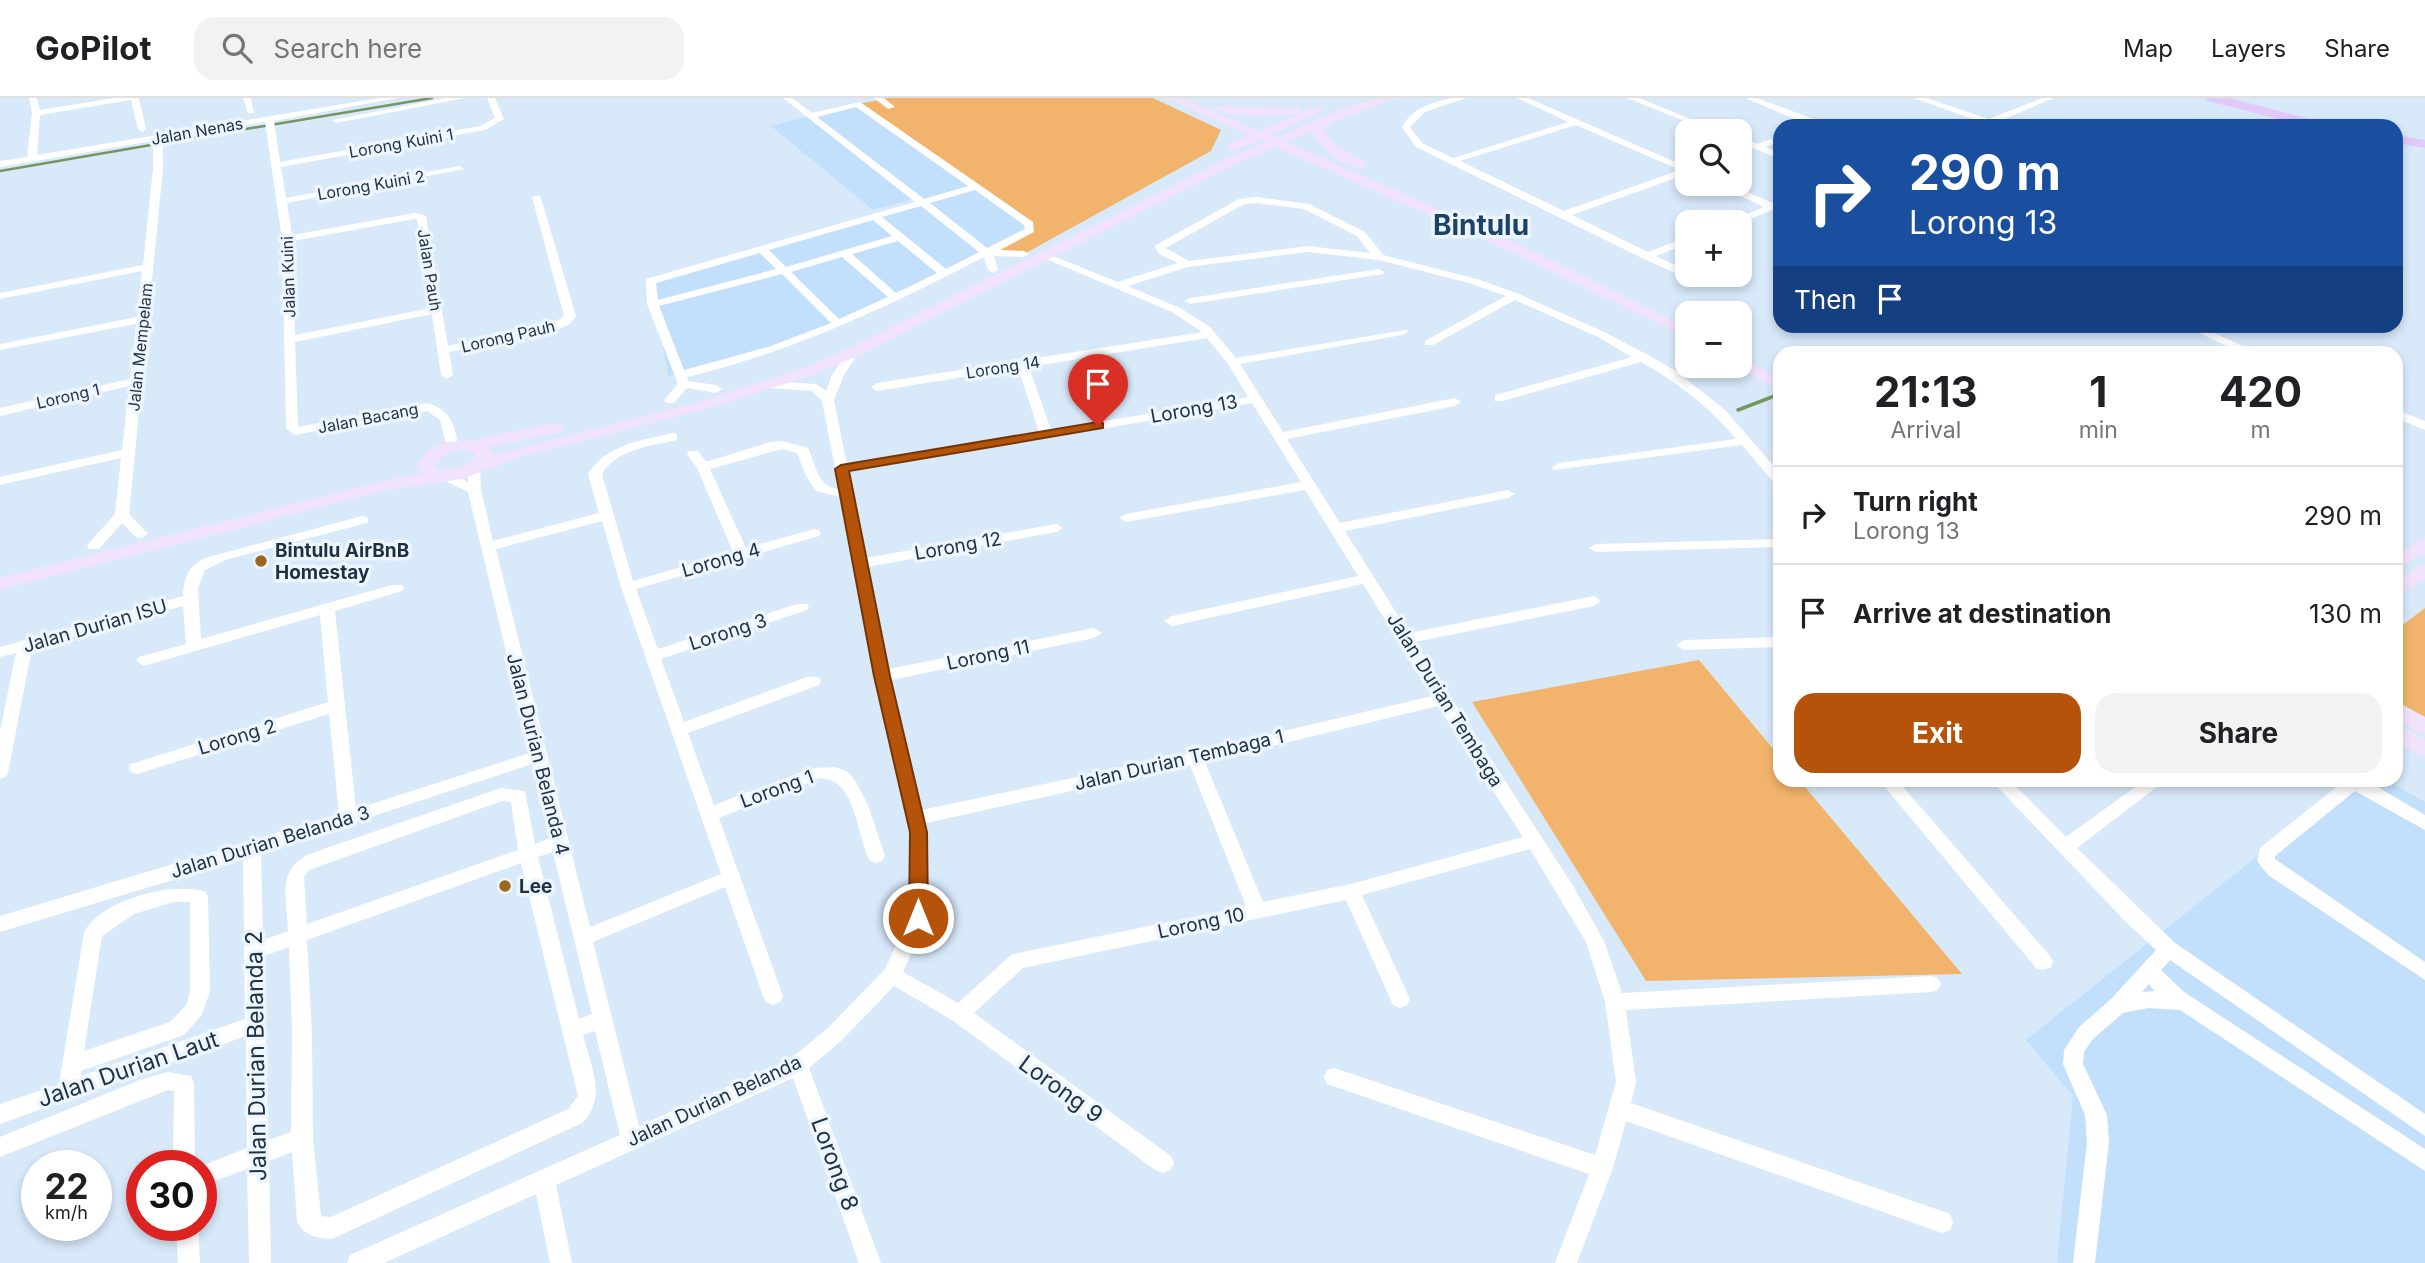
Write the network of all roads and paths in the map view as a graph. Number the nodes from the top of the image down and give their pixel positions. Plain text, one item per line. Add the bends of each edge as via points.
1 (33, 98) edge
2 (130, 98) edge
3 (135, 98) edge
4 (247, 98) edge
5 (394, 98) edge
6 (461, 98) edge
7 (491, 98) edge
8 (787, 98) edge
9 (878, 98) edge
10 (1172, 98) edge
11 (1191, 98) edge
12 (1353, 98) edge
13 (1391, 98) edge
14 (1462, 98) edge
15 (1521, 98) edge
16 (1631, 98) edge
17 (1749, 98) edge
18 (1918, 98) edge
19 (2024, 98) edge
20 (2050, 98) edge
21 (2208, 99) edge
22 (356, 101) edge
23 (2039, 103) junction
24 (891, 107) dead end
25 (1318, 110) junction
26 (251, 111) dead end
27 (1215, 111) junction
28 (36, 113) junction
29 (811, 116) junction
30 (1332, 119) junction
31 (1685, 119) edge
32 (1805, 119) edge
33 (1971, 119) edge
34 (1997, 119) edge
35 (2272, 119) edge
36 (2292, 119) edge
37 (335, 120) dead end
38 (1576, 122) junction
39 (269, 123) junction
40 (142, 129) dead end
41 (1264, 131) junction
42 (158, 137) junction
43 (1284, 139) junction
44 (2403, 140) edge
45 (1773, 141) edge
46 (2425, 144) edge
47 (1752, 146) edge
48 (2403, 146) edge
49 (1756, 147) junction
50 (2425, 149) edge
51 (1773, 153) edge
52 (1213, 157) junction
53 (32, 158) junction
54 (1234, 160) junction
55 (1452, 161) junction
56 (0, 164) edge
57 (277, 165) junction
58 (1362, 165) junction
59 (1675, 165) edge
60 (1337, 167) junction
61 (459, 169) dead end
62 (1675, 174) edge
63 (976, 187) junction
64 (1751, 196) edge
65 (537, 197) dead end
66 (283, 201) junction
67 (922, 203) junction
68 (1773, 204) edge
69 (1773, 207) edge
70 (1563, 215) junction
71 (1752, 215) edge
72 (874, 216) junction
73 (900, 237) junction
74 (287, 239) junction
75 (1675, 245) edge
76 (761, 248) junction
77 (1328, 250) junction
78 (986, 252) junction
79 (844, 253) junction
80 (1024, 254) junction
81 (1044, 256) junction
82 (1646, 256) junction
83 (1380, 257) junction
84 (1187, 264) junction
85 (148, 267) junction
86 (1675, 269) edge
87 (993, 270) junction
88 (783, 271) junction
89 (1379, 272) dead end
90 (944, 273) junction
91 (1346, 278) junction
92 (1118, 286) junction
93 (1, 296) edge
94 (1516, 296) junction
95 (895, 298) junction
96 (1190, 301) dead end
97 (653, 304) junction
98 (436, 310) junction
99 (1675, 311) edge
100 (142, 319) junction
101 (839, 325) junction
102 (1675, 327) edge
103 (1402, 332) dead end
104 (2206, 333) edge
105 (1212, 334) junction
106 (290, 340) junction
107 (1429, 343) dead end
108 (2236, 346) edge
109 (0, 347) edge
110 (444, 350) junction
111 (852, 353) junction
112 (1752, 353) edge
113 (1644, 358) junction
114 (1233, 362) junction
115 (1022, 364) junction
116 (1773, 365) edge
117 (1752, 370) edge
118 (447, 375) dead end
119 (682, 379) junction
120 (136, 381) junction
121 (1773, 381) edge
122 (771, 384) junction
123 (877, 387) dead end
124 (716, 389) junction
125 (1499, 398) dead end
126 (1256, 399) junction
127 (670, 400) junction
128 (828, 400) junction
129 (1455, 402) dead end
130 (0, 412) edge
131 (2403, 417) edge
132 (2425, 426) edge
133 (299, 432) joint
134 (1046, 435) junction
135 (672, 437) dead end
136 (1279, 437) junction
137 (1747, 441) junction
138 (474, 445) junction
139 (452, 446) junction
140 (129, 452) junction
141 (693, 454) dead end
142 (432, 455) junction
143 (477, 466) junction
144 (703, 467) junction
145 (1559, 467) dead end
146 (841, 469) junction
147 (1773, 473) edge
148 (443, 476) junction
149 (0, 481) edge
150 (1309, 485) junction
151 (474, 490) junction
152 (846, 492) junction
153 (1508, 494) dead end
154 (122, 515) junction
155 (607, 515) junction
156 (1126, 518) dead end
157 (362, 520) dead end
158 (1056, 528) dead end
159 (1336, 528) junction
160 (814, 533) dead end
161 (141, 534) junction
162 (1773, 543) edge
163 (94, 546) junction
164 (488, 547) junction
165 (2422, 547) edge
166 (1596, 548) dead end
167 (742, 555) junction
168 (2403, 559) edge
169 (860, 564) junction
170 (0, 570) edge
171 (2425, 570) edge
172 (1368, 578) junction
173 (0, 584) edge
174 (2403, 585) edge
175 (628, 587) junction
176 (397, 588) dead end
177 (191, 599) junction
178 (1594, 601) dead end
179 (802, 607) dead end
180 (327, 609) junction
181 (1172, 621) dead end
182 (1094, 633) dead end
183 (1406, 639) junction
184 (1773, 642) edge
185 (25, 645) junction
186 (1684, 645) dead end
187 (194, 646) junction
188 (0, 652) edge
189 (654, 656) junction
190 (144, 661) dead end
191 (882, 676) junction
192 (813, 681) dead end
193 (1442, 699) junction
194 (338, 705) junction
195 (2403, 715) edge
196 (2425, 727) edge
197 (680, 730) junction
198 (2403, 736) edge
199 (2425, 749) edge
200 (539, 756) junction
201 (1195, 758) junction
202 (137, 768) dead end
203 (0, 774) edge
204 (1893, 787) edge
205 (2006, 787) edge
206 (2148, 787) edge
207 (2351, 787) edge
208 (2365, 787) edge
209 (710, 814) junction
210 (348, 818) junction
211 (915, 818) junction
212 (2425, 824) edge
213 (1534, 841) junction
214 (560, 842) junction
215 (2065, 847) junction
216 (252, 849) junction
217 (528, 854) junction
218 (876, 856) dead end
219 (731, 877) junction
220 (1351, 891) junction
221 (1257, 911) junction
222 (0, 924) edge
223 (297, 935) junction
224 (583, 938) junction
225 (2168, 949) junction
226 (254, 951) junction
227 (2043, 962) dead end
228 (2149, 968) junction
229 (2425, 972) edge
230 (892, 975) junction
231 (1931, 984) dead end
232 (773, 996) dead end
233 (1400, 999) dead end
234 (1615, 1002) junction
235 (2184, 1003) junction
236 (2118, 1005) junction
237 (959, 1014) junction
238 (603, 1019) junction
239 (255, 1024) junction
240 (571, 1031) junction
241 (71, 1065) junction
242 (797, 1066) junction
243 (1334, 1077) dead end
244 (68, 1090) junction
245 (1619, 1109) junction
246 (0, 1114) edge
247 (2425, 1126) edge
248 (302, 1138) junction
249 (632, 1140) junction
250 (0, 1147) edge
251 (184, 1150) edge
252 (258, 1155) junction
253 (2425, 1161) edge
254 (1163, 1163) dead end
255 (1602, 1168) junction
256 (217, 1171) edge
257 (544, 1178) junction
258 (1942, 1222) dead end
259 (187, 1241) edge
260 (188, 1263) edge
261 (260, 1263) edge
262 (358, 1263) edge
263 (562, 1263) edge
264 (870, 1263) edge
265 (1566, 1263) edge
266 (2084, 1263) edge

1 - 28 street
2 - 28 street
3 - 40 street
4 - 26 street
5 - 22 street, Jalan Nenas
6 - 37 street, Lorong Kuini 1
7 - 57 street, Lorong Kuini 1 via 500,119 482,128
8 - 29 street
9 - 24 street
10 - 27 street
11 - 27 street
12 - 25 street
13 - 30 street
14 - 55 street via 1419,111 1406,127 1419,145
15 - 38 street
16 - 31 street
17 - 32 street
18 - 33 street
19 - 23 street
20 - 23 street
21 - 35 main road
21 - 36 main road
22 - 39 street, Jalan Nenas
23 - 34 street
25 - 27 street
25 - 41 street
27 - 41 street
27 - 52 street via 1229,129 1230,139
28 - 53 street
29 - 63 street via 857,104
29 - 67 street
30 - 43 street
30 - 58 street via 1318,129 1319,138
38 - 55 street
38 - 59 street
39 - 42 street, Jalan Nenas
39 - 57 street, Jalan Kuini
41 - 43 street
41 - 52 street
42 - 53 street, Jalan Nenas
42 - 85 street, Jalan Mempelam
43 - 54 street
43 - 58 street
43 - 60 street
44 - 46 main road
45 - 49 street
47 - 49 street
48 - 50 main road
49 - 51 street
52 - 80 street
53 - 56 street, Jalan Nenas
54 - 60 street via 1287,157
54 - 81 street
55 - 70 street
57 - 66 street, Jalan Kuini
58 - 99 street
60 - 102 street
61 - 66 street, Lorong Kuini 2
62 - 70 street
63 - 67 street
63 - 78 street via 1030,227
64 - 68 street
65 - 110 street, Lorong Pauh via 570,316 555,327
66 - 74 street, Jalan Kuini
67 - 72 street
67 - 78 street
69 - 71 street
70 - 82 street
72 - 73 street
72 - 76 street
73 - 79 street
73 - 90 street
74 - 98 street, Jalan Pauh via 420,216
74 - 106 street, Jalan Kuini
75 - 82 street
76 - 88 street
76 - 97 street via 652,279 648,282
77 - 83 street
77 - 84 street
77 - 91 street
78 - 80 street
78 - 87 street
78 - 90 street
79 - 88 street
79 - 95 street
80 - 87 street
81 - 92 street, Jalan Durian Tembaga
81 - 111 street
82 - 86 street
83 - 84 street via 1362,234 1306,206 1248,200 1160,247
83 - 94 street
84 - 92 street
85 - 93 street
85 - 100 street, Jalan Mempelam
87 - 124 street via 860,338 794,366
88 - 97 street
88 - 101 street
89 - 91 street
90 - 95 street
91 - 96 street
92 - 105 street, Jalan Durian Tembaga via 1176,310
94 - 107 street
94 - 113 street
95 - 101 street
97 - 119 street
98 - 106 street
98 - 110 street, Jalan Pauh
100 - 109 street
100 - 120 street, Jalan Mempelam
101 - 119 street
103 - 114 street
104 - 108 street
105 - 114 street, Jalan Durian Tembaga
105 - 115 street, Lorong 14
106 - 133 street, Jalan Kuini via 292,429
110 - 118 street, Jalan Pauh
111 - 122 street
111 - 128 street
112 - 116 street
113 - 125 street
113 - 137 street via 1721,413
114 - 126 street, Jalan Durian Tembaga
115 - 123 street, Lorong 14
115 - 134 street
117 - 121 street
119 - 124 street
119 - 127 street
120 - 130 street, Lorong 1
120 - 140 street, Jalan Mempelam
122 - 128 street via 816,388
122 - 143 street
124 - 127 street
126 - 134 street, Lorong 13
126 - 136 street, Jalan Durian Tembaga
127 - 138 street
128 - 146 street, Jalan Durian Belanda
129 - 136 street
131 - 132 street
133 - 139 street, Jalan Bacang via 427,407 445,415
134 - 146 street, Lorong 13
135 - 155 street via 617,452 600,465 596,474
136 - 150 street, Jalan Durian Tembaga
137 - 145 street
137 - 147 street
138 - 139 street
138 - 143 street via 485,455
139 - 142 street
140 - 149 street
140 - 154 street, Jalan Mempelam
141 - 144 street
142 - 148 street via 425,469
142 - 161 street via 388,473
143 - 148 street
143 - 151 street, Jalan Durian Belanda 4
144 - 152 street via 782,444 803,451 824,492
144 - 167 street
146 - 152 street, Jalan Durian Belanda
148 - 151 street
148 - 173 street via 387,485
150 - 156 street
150 - 159 street, Jalan Durian Tembaga
151 - 164 street, Jalan Durian Belanda 4
152 - 169 street, Jalan Durian Belanda
153 - 159 street
154 - 161 street
154 - 163 street
155 - 164 street
155 - 175 street
157 - 177 street via 208,562 195,572
158 - 169 street, Lorong 12
159 - 172 street, Jalan Durian Tembaga
160 - 167 street, Lorong 4
161 - 163 street
162 - 166 street
163 - 170 street
164 - 200 street, Jalan Durian Belanda 4
165 - 168 street
167 - 175 street, Lorong 4
169 - 191 street, Jalan Durian Belanda
171 - 174 street
172 - 181 street
172 - 183 street, Jalan Durian Tembaga
175 - 189 street
176 - 180 street
177 - 185 street, Jalan Durian ISU
177 - 187 street
178 - 183 street
179 - 189 street, Lorong 3
180 - 187 street
180 - 194 street
182 - 191 street, Lorong 11
183 - 193 street, Jalan Durian Tembaga
184 - 186 street
185 - 188 street, Jalan Durian ISU
185 - 203 street
187 - 190 street
189 - 197 street
191 - 211 street, Jalan Durian Belanda
192 - 197 street
193 - 201 street, Jalan Durian Tembaga 1
193 - 213 street, Jalan Durian Tembaga
194 - 202 street, Lorong 2
194 - 210 street
195 - 196 street
197 - 209 street
198 - 199 street
200 - 210 street, Jalan Durian Belanda 3
200 - 214 street, Jalan Durian Belanda 4
201 - 211 street, Jalan Durian Tembaga 1
201 - 221 street
204 - 227 street
205 - 215 street
206 - 215 street
207 - 229 street via 2266,853 2266,861
208 - 212 street
209 - 218 street, Lorong 1 via 819,772 833,772 844,778 853,794
209 - 219 street
210 - 216 street, Jalan Durian Belanda 3
211 - 230 street, Jalan Durian Belanda via 919,832 918,918
213 - 220 street, Lorong 10
213 - 234 street, Jalan Durian Tembaga via 1595,941
214 - 217 street
214 - 224 street, Jalan Durian Belanda 4
215 - 225 street
216 - 222 street, Jalan Durian Belanda 3
216 - 226 street, Jalan Durian Belanda 2
217 - 223 street
217 - 223 street via 519,796 501,794 328,854 303,865 295,874
217 - 240 street
219 - 224 street
219 - 232 street
220 - 221 street, Lorong 10
220 - 233 street
221 - 237 street, Lorong 10 via 1018,961
223 - 226 street
223 - 248 street
224 - 238 street, Jalan Durian Belanda 4
225 - 228 street
225 - 247 street
226 - 239 street, Jalan Durian Belanda 2
228 - 235 street via 2169,993
228 - 236 street
230 - 237 street
230 - 242 street, Jalan Durian Belanda
231 - 234 street
234 - 245 street, Jalan Durian Tembaga via 1626,1082
235 - 236 street via 2148,999
235 - 253 street
236 - 266 street via 2074,1049 2073,1064 2096,1115 2098,1142
237 - 254 street, Lorong 9
238 - 240 street
238 - 249 street, Jalan Durian Belanda 4
239 - 244 street, Jalan Durian Laut
239 - 252 street, Jalan Durian Belanda 2
240 - 248 street via 588,1096 575,1116 332,1228 308,1221
241 - 241 street via 177,1029 194,1010 200,992 199,897 173,892 108,918 93,933
241 - 244 street
242 - 249 street, Jalan Durian Belanda
242 - 264 street, Lorong 8
243 - 255 street
244 - 246 street, Jalan Durian Laut
245 - 255 street, Jalan Durian Tembaga
245 - 258 street
248 - 252 street
249 - 257 street, Jalan Durian Belanda
250 - 251 street via 167,1081 184,1083
252 - 256 street
252 - 261 street, Jalan Durian Belanda 2
255 - 265 street, Jalan Durian Tembaga
257 - 262 street, Jalan Durian Belanda
257 - 263 street
259 - 260 street

